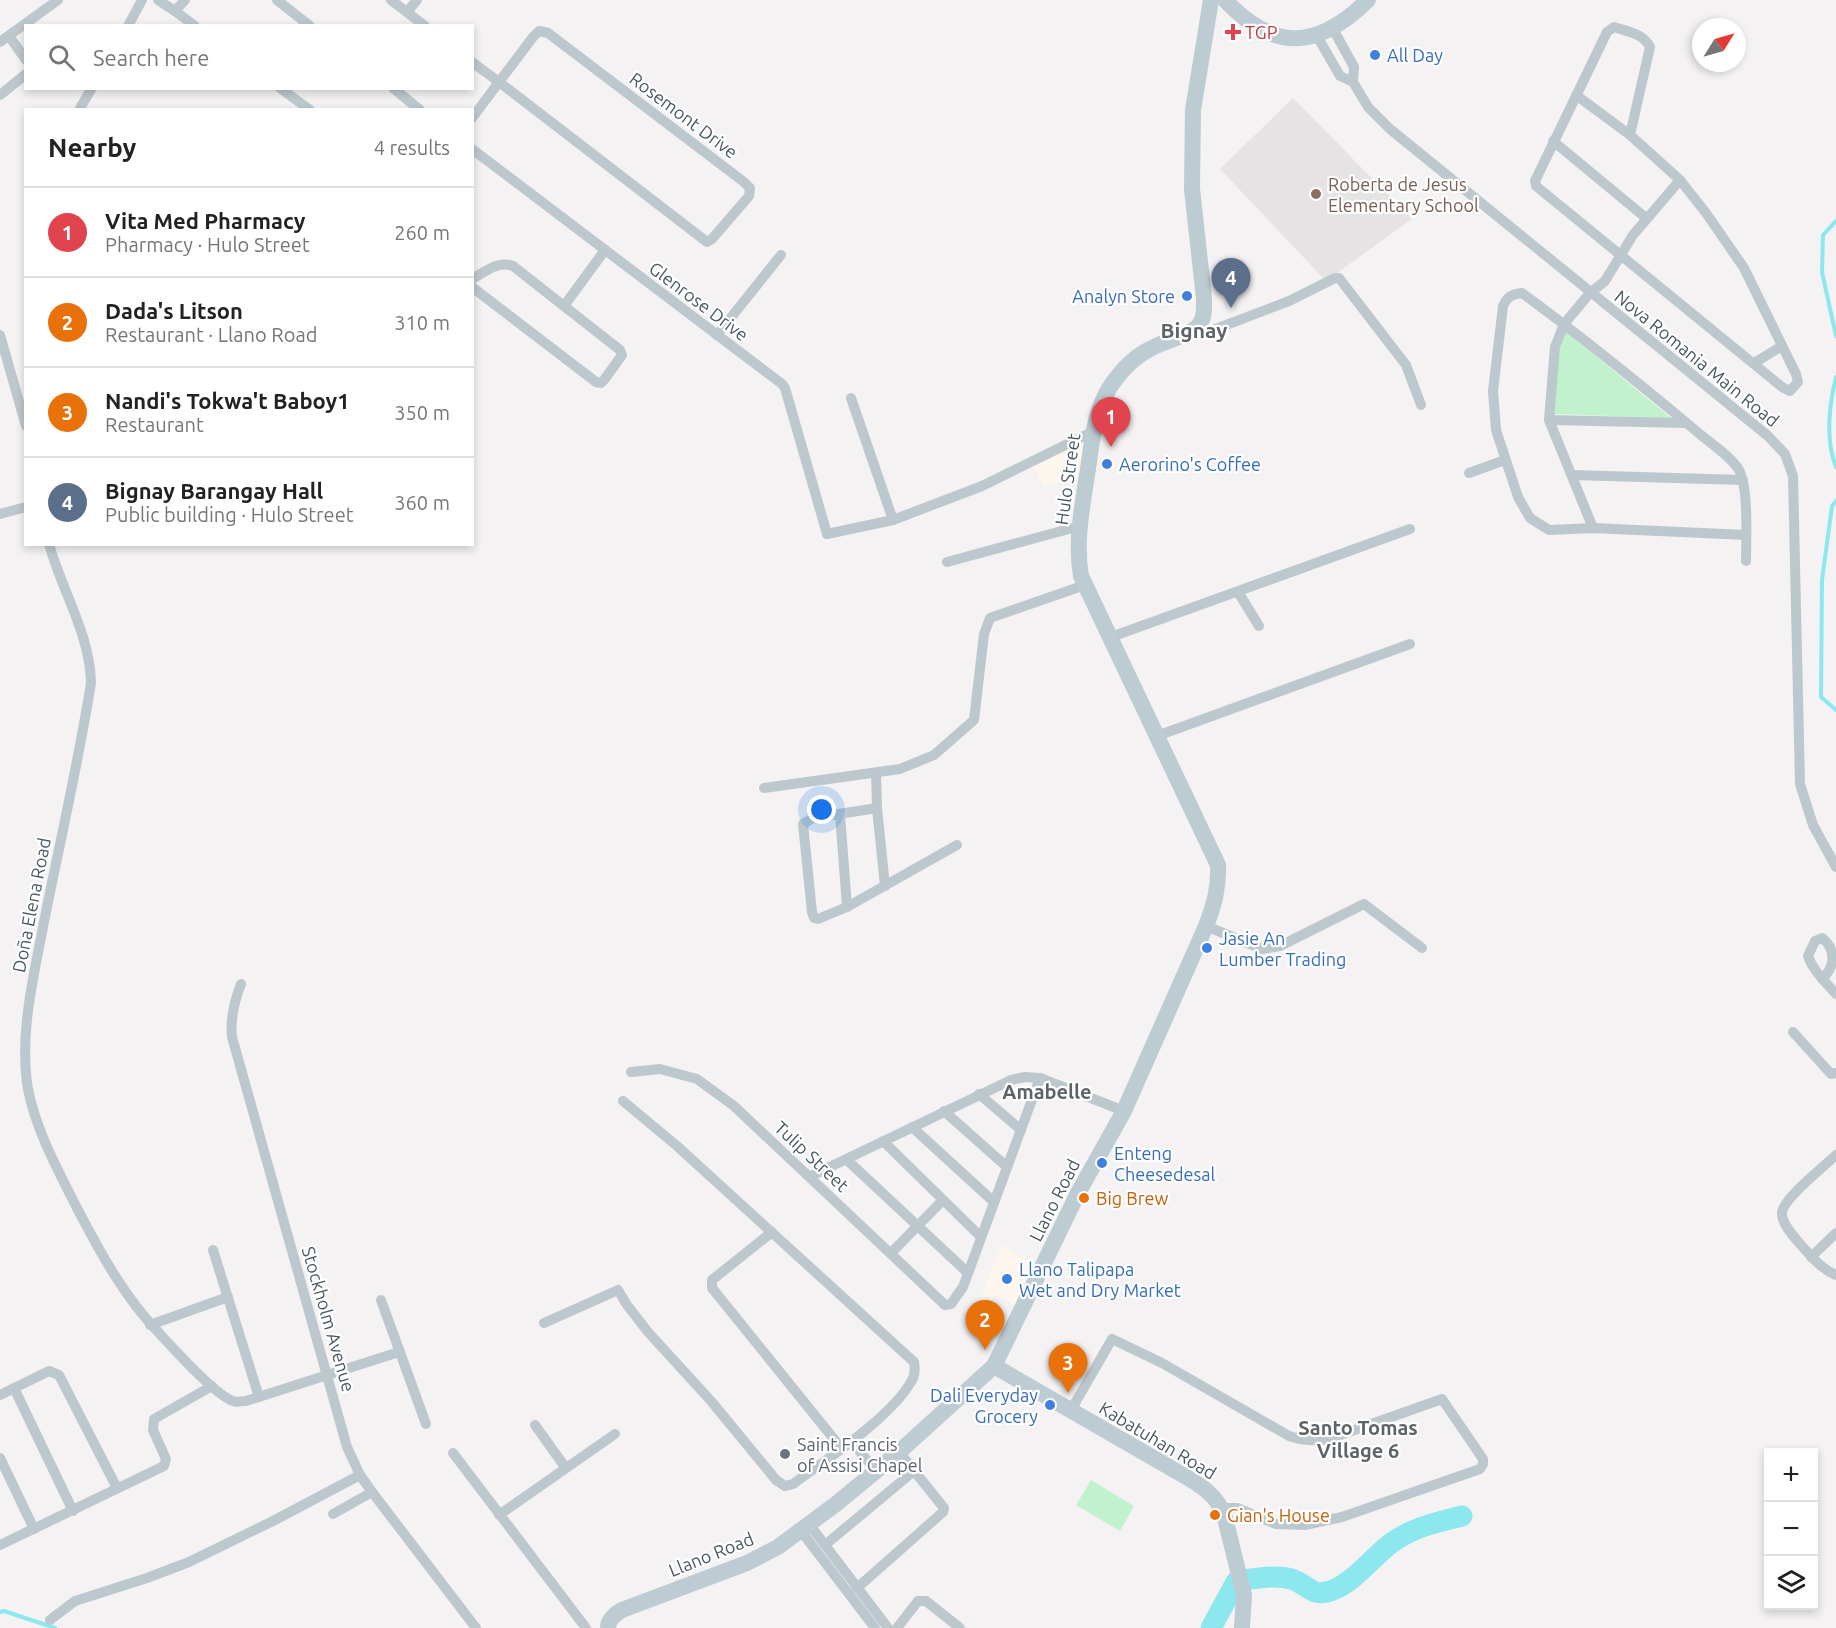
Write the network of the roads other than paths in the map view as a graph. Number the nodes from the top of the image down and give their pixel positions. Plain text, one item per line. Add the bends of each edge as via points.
1 (58, 0) edge
2 (142, 0) edge
3 (158, 0) edge
4 (185, 0) edge
5 (277, 0) edge
6 (391, 0) edge
7 (417, 0) edge
8 (1211, 0) edge
9 (1224, 0) edge
10 (1368, 0) edge
11 (176, 12) junction
12 (407, 12) junction
13 (25, 24) edge
14 (129, 24) edge
15 (192, 24) edge
16 (307, 24) edge
17 (422, 24) edge
18 (24, 25) edge
19 (1325, 32) junction
20 (4, 39) edge
21 (24, 58) edge
22 (474, 63) edge
23 (24, 76) edge
24 (499, 81) junction
25 (1353, 82) junction
26 (91, 90) edge
27 (283, 90) edge
28 (395, 90) edge
29 (0, 95) edge
30 (1576, 95) junction
31 (80, 108) dead end
32 (307, 108) edge
33 (416, 108) edge
34 (474, 115) edge
35 (1630, 135) junction
36 (1553, 141) junction
37 (474, 151) edge
38 (1680, 180) junction
39 (1646, 218) junction
40 (605, 250) junction
41 (782, 255) dead end
42 (1621, 257) junction
43 (474, 278) edge
44 (474, 288) edge
45 (1590, 293) junction
46 (564, 306) junction
47 (1564, 324) junction
48 (1194, 329) junction
49 (0, 335) edge
50 (717, 335) junction
51 (1782, 346) junction
52 (1754, 363) junction
53 (851, 398) dead end
54 (1421, 405) dead end
55 (24, 419) edge
56 (1549, 420) junction
57 (1687, 423) junction
58 (1094, 431) junction
59 (1505, 460) junction
60 (1469, 472) dead end
61 (1572, 475) junction
62 (1743, 480) junction
63 (24, 508) edge
64 (0, 514) edge
65 (893, 520) junction
66 (1080, 526) junction
67 (1593, 528) junction
68 (1410, 529) dead end
69 (1746, 535) junction
70 (50, 546) edge
71 (1746, 561) dead end
72 (947, 562) dead end
73 (1085, 585) junction
74 (1238, 592) junction
75 (1258, 626) dead end
76 (1111, 637) junction
77 (1410, 644) dead end
78 (1157, 736) junction
79 (876, 773) junction
80 (764, 788) dead end
81 (877, 808) junction
82 (840, 814) junction
83 (957, 845) dead end
84 (1836, 867) edge
85 (885, 886) junction
86 (847, 907) junction
87 (1206, 926) junction
88 (1422, 948) dead end
89 (1822, 979) dead end
90 (1183, 980) joint
91 (241, 984) dead end
92 (1836, 994) edge
93 (1793, 1032) dead end
94 (631, 1072) dead end
95 (1836, 1073) edge
96 (1040, 1078) junction
97 (979, 1094) junction
98 (623, 1101) dead end
99 (944, 1111) junction
100 (1124, 1111) junction
101 (912, 1127) junction
102 (1021, 1130) junction
103 (883, 1141) junction
104 (1836, 1155) edge
105 (846, 1159) junction
106 (1007, 1167) junction
107 (811, 1176) junction
108 (943, 1200) junction
109 (994, 1202) junction
110 (917, 1225) junction
111 (772, 1232) junction
112 (1836, 1233) edge
113 (981, 1237) junction
114 (213, 1250) dead end
115 (891, 1253) junction
116 (1811, 1257) junction
117 (968, 1273) junction
118 (1836, 1275) edge
119 (228, 1297) junction
120 (381, 1300) dead end
121 (544, 1323) dead end
122 (150, 1324) junction
123 (399, 1352) junction
124 (994, 1366) junction
125 (328, 1374) junction
126 (212, 1386) junction
127 (14, 1388) junction
128 (0, 1395) edge
129 (259, 1396) junction
130 (1071, 1410) junction
131 (426, 1424) dead end
132 (535, 1425) dead end
133 (615, 1434) dead end
134 (852, 1441) junction
135 (842, 1449) junction
136 (899, 1452) junction
137 (453, 1453) dead end
138 (0, 1458) edge
139 (566, 1467) junction
140 (876, 1471) junction
141 (914, 1471) junction
142 (360, 1476) junction
143 (117, 1488) junction
144 (372, 1492) junction
145 (1222, 1508) junction
146 (73, 1511) junction
147 (333, 1514) dead end
148 (500, 1515) junction
149 (805, 1528) junction
150 (34, 1529) junction
151 (0, 1545) edge
152 (825, 1545) junction
153 (857, 1588) junction
154 (50, 1620) dead end
155 (476, 1628) edge
156 (586, 1628) edge
157 (608, 1628) edge
158 (875, 1628) edge
159 (888, 1628) edge
160 (897, 1628) edge
161 (960, 1628) edge
162 (1242, 1628) edge

1 - 13 street
2 - 14 street
3 - 11 street
4 - 11 street
5 - 16 street
6 - 12 street
7 - 12 street
8 - 48 main road via 1193,110 1192,189 1204,308
9 - 19 main road via 1257,28 1277,37
10 - 19 main road
11 - 15 street
12 - 17 street
18 - 20 street
19 - 25 street, Nova Romania Main Road via 1340,75
19 - 25 street, Nova Romania Main Road via 1354,67
20 - 21 street
22 - 24 street
23 - 29 street
24 - 24 street, Rosemont Drive via 539,31 548,33 750,188 749,196 707,242
24 - 34 street
25 - 45 street, Nova Romania Main Road via 1368,107 1390,129
26 - 31 street
27 - 32 street
28 - 33 street
30 - 35 street
30 - 35 street via 1610,28 1647,40 1650,54
30 - 36 street
35 - 38 street
36 - 39 street
36 - 42 street via 1536,186
37 - 40 street, Glenrose Drive
38 - 39 street
38 - 51 street via 1744,268
39 - 42 street
40 - 46 street
40 - 50 street, Glenrose Drive
41 - 50 street
42 - 45 street via 1605,281
42 - 52 street
43 - 46 street via 506,263
44 - 46 street via 601,383 622,352
45 - 47 street
45 - 84 street, Nova Romania Main Road via 1778,444 1790,465 1800,784 1813,825
47 - 56 street via 1555,346
47 - 57 street
47 - 59 street via 1522,293 1513,294 1503,306 1493,391 1496,430
48 - 54 street via 1213,330 1339,278 1406,365
48 - 58 main road, Hulo Street via 1148,350 1122,372 1101,403
49 - 55 street
50 - 65 street, Glenrose Drive via 785,388 828,534
51 - 52 street
51 - 52 street via 1798,378 1790,391
53 - 65 street
56 - 57 street
56 - 61 street
57 - 62 street via 1738,468
58 - 65 street via 982,486
58 - 66 main road, Hulo Street
59 - 60 street
59 - 67 street via 1518,497 1539,525 1549,530
61 - 62 street
61 - 67 street
62 - 69 street
63 - 64 street
66 - 72 street
66 - 73 main road, Hulo Street via 1078,559
67 - 69 street
68 - 74 street
69 - 71 street
70 - 122 street, Doña Elena Road via 88,651 91,683 29,1004 25,1047 28,1085 43,1136 96,1246
73 - 76 main road, Hulo Street
73 - 79 street via 990,618 984,634 974,720 934,755 900,769
74 - 75 street
74 - 76 street
76 - 78 main road, Hulo Street
77 - 78 street
78 - 87 main road, Hulo Street via 1218,865 1216,901
79 - 80 street
79 - 81 street
81 - 82 street
81 - 85 street
82 - 86 street
82 - 86 street via 809,819 803,824 812,915 818,919
83 - 85 street
85 - 86 street
87 - 88 street via 1270,949 1364,904
87 - 90 main road, Hulo Street
89 - 92 street
90 - 100 main road, Llano Road
91 - 125 street, Stockholm Avenue via 232,1009 232,1037
93 - 95 street via 1831,1074
94 - 107 street, Tulip Street via 660,1068 697,1079 734,1106
96 - 97 street via 1011,1080
96 - 100 street
96 - 102 street
97 - 99 street
97 - 102 street
98 - 111 street
99 - 101 street
99 - 106 street
100 - 124 main road, Llano Road via 1078,1193
101 - 103 street
101 - 109 street
102 - 106 street
103 - 105 street
103 - 108 street
104 - 116 street via 1789,1199 1782,1211 1795,1238
105 - 107 street
105 - 110 street
106 - 109 street
107 - 115 street, Tulip Street
108 - 110 street
108 - 113 street
109 - 113 street
110 - 115 street
110 - 117 street
111 - 134 street via 914,1362 912,1380 894,1403
111 - 135 street via 712,1280 712,1288
112 - 116 street
113 - 117 street
114 - 119 street
115 - 117 street, Tulip Street via 945,1305 951,1304
116 - 118 street
119 - 122 street
119 - 129 street
120 - 123 street
121 - 135 street via 618,1290 648,1332 784,1486 793,1484
122 - 126 street, Doña Elena Road
123 - 125 street, Doña Elena Road
123 - 131 street
124 - 130 main road, Kabatuhan Road
124 - 136 main road, Llano Road
125 - 129 street, Doña Elena Road
125 - 142 street, Stockholm Avenue via 347,1448
126 - 129 street, Doña Elena Road via 234,1402
126 - 143 street via 154,1419 153,1430 166,1459 164,1466
127 - 128 street
127 - 143 street via 49,1371 58,1375
127 - 146 street
130 - 145 main road, Kabatuhan Road via 1196,1482
130 - 145 street via 1112,1339 1299,1440 1329,1439 1442,1399 1483,1460 1480,1469 1350,1514 1305,1525 1276,1524 1237,1508
132 - 139 street
133 - 139 street
134 - 135 street
134 - 140 street
136 - 140 main road, Llano Road
136 - 141 street
137 - 148 street
138 - 150 street
139 - 148 street
140 - 149 main road, Llano Road
141 - 152 street
141 - 153 street via 943,1504 943,1512
142 - 144 street, Stockholm Avenue
142 - 154 street via 189,1562 75,1601
143 - 146 street
144 - 147 street
144 - 155 street, Stockholm Avenue
145 - 162 main road via 1245,1607
146 - 150 street
148 - 156 street
149 - 152 street
149 - 157 main road, Llano Road via 747,1563 622,1610 613,1615
149 - 158 street
150 - 151 street
152 - 153 street
153 - 159 street
160 - 161 street via 922,1600

